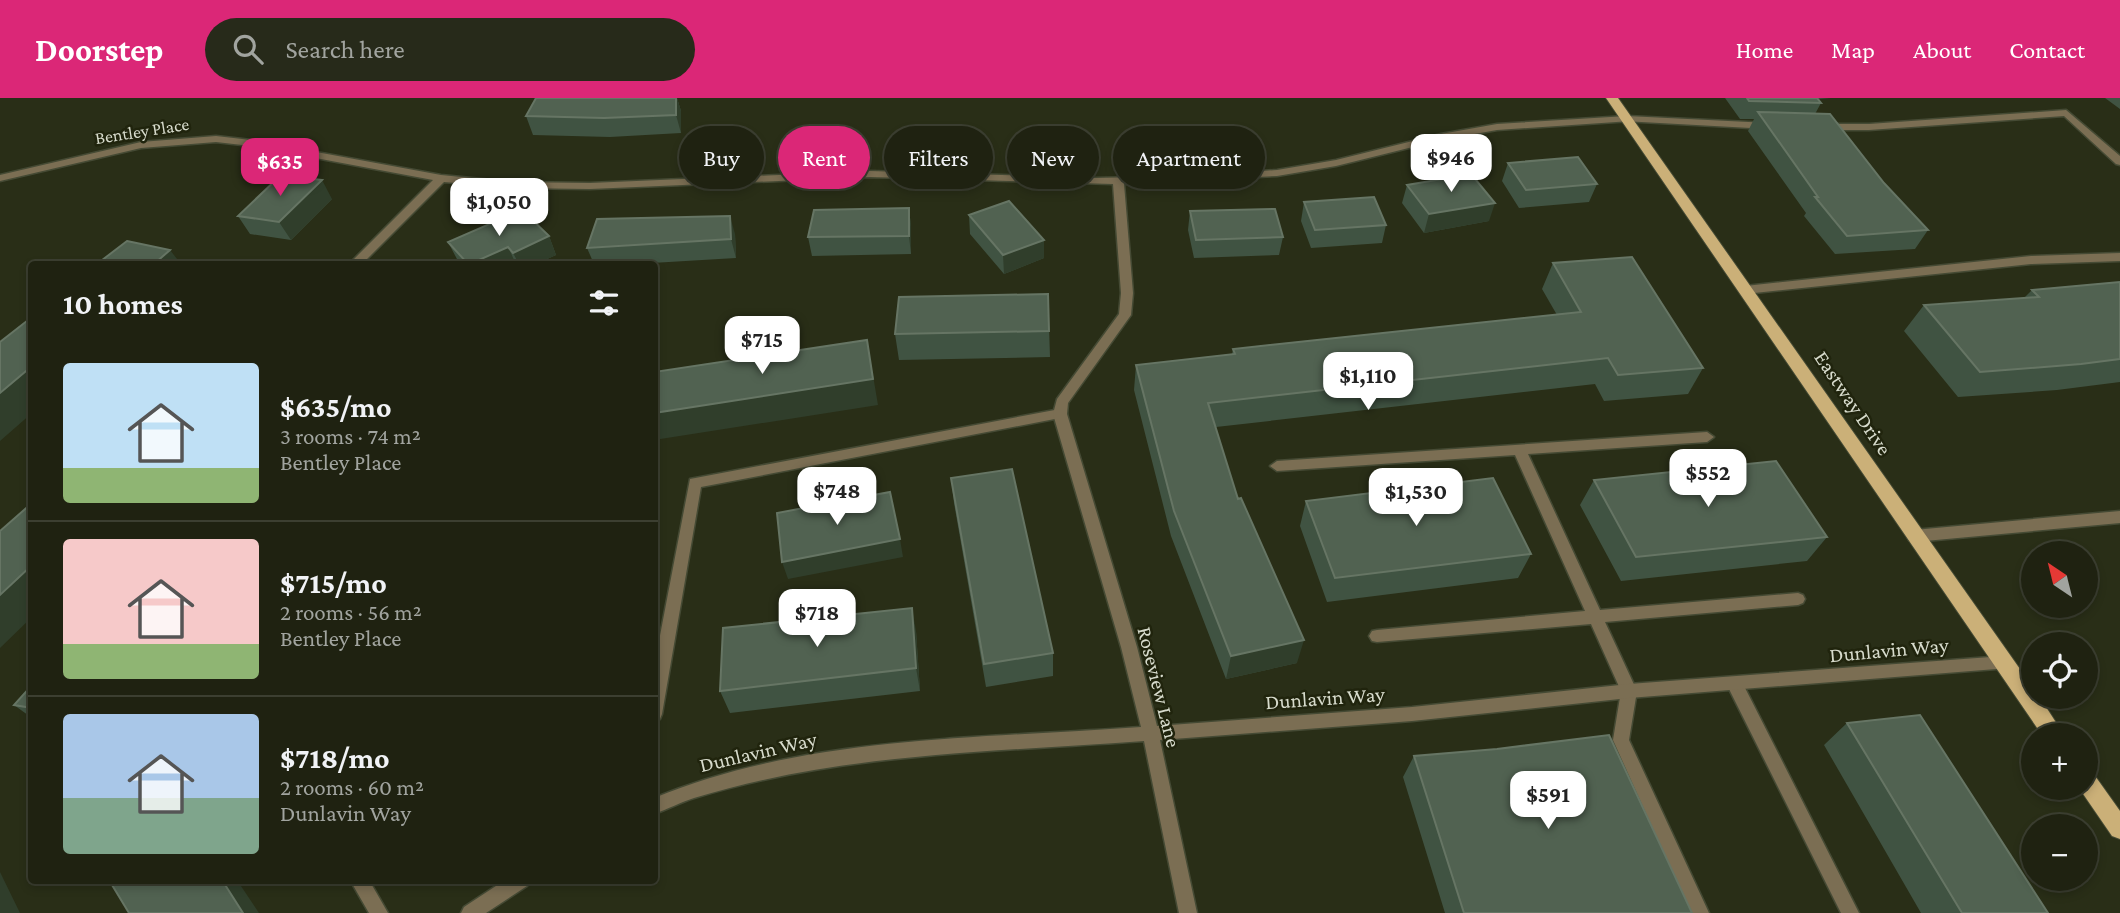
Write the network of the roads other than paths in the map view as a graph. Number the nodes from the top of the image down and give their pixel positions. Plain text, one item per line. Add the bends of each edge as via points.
1 (1612, 98) edge
2 (1627, 119) junction
3 (1788, 127) edge
4 (1801, 127) edge
5 (2120, 162) edge
6 (1265, 174) edge
7 (0, 178) edge
8 (440, 178) junction
9 (1113, 180) edge
10 (1119, 189) edge
11 (2120, 257) edge
12 (358, 261) edge
13 (1745, 290) junction
14 (1060, 414) junction
15 (1706, 437) dead end
16 (1519, 450) junction
17 (1277, 466) dead end
18 (2120, 517) edge
19 (1914, 536) junction
20 (1798, 599) dead end
21 (1595, 617) junction
22 (1377, 636) dead end
23 (2004, 663) junction
24 (1735, 685) junction
25 (658, 691) edge
26 (1629, 691) junction
27 (2046, 723) edge
28 (1151, 734) junction
29 (2098, 797) edge
30 (658, 804) edge
31 (2120, 829) edge
32 (361, 884) edge
33 (515, 884) edge
34 (379, 913) edge
35 (470, 913) edge
36 (1188, 913) edge
37 (1700, 913) edge
38 (1850, 913) edge

1 - 2 main road, Eastway Drive
2 - 3 street, Bentley Place
2 - 6 street, Bentley Place via 1497,127 1336,163
2 - 13 main road, Eastway Drive
4 - 5 street via 1869,127 2066,113
7 - 8 street, Bentley Place via 141,145 216,139
8 - 9 street, Bentley Place via 551,186 870,174
8 - 12 street
10 - 14 street via 1125,315 1062,402
11 - 13 street via 2031,260
13 - 19 main road, Eastway Drive
14 - 25 street via 695,483
14 - 28 street, Roseview Lane
15 - 16 street
16 - 17 street
16 - 21 street
18 - 19 street
19 - 23 main road, Eastway Drive
20 - 21 street
21 - 22 street
21 - 26 street
23 - 24 street, Dunlavin Way
23 - 27 main road, Eastway Drive
24 - 26 street, Dunlavin Way
24 - 38 street
26 - 28 street, Dunlavin Way via 1425,713
26 - 37 street via 1621,740
28 - 30 street, Dunlavin Way via 921,748 818,761 690,790
28 - 36 street, Roseview Lane
29 - 31 main road
32 - 34 street
33 - 35 street

